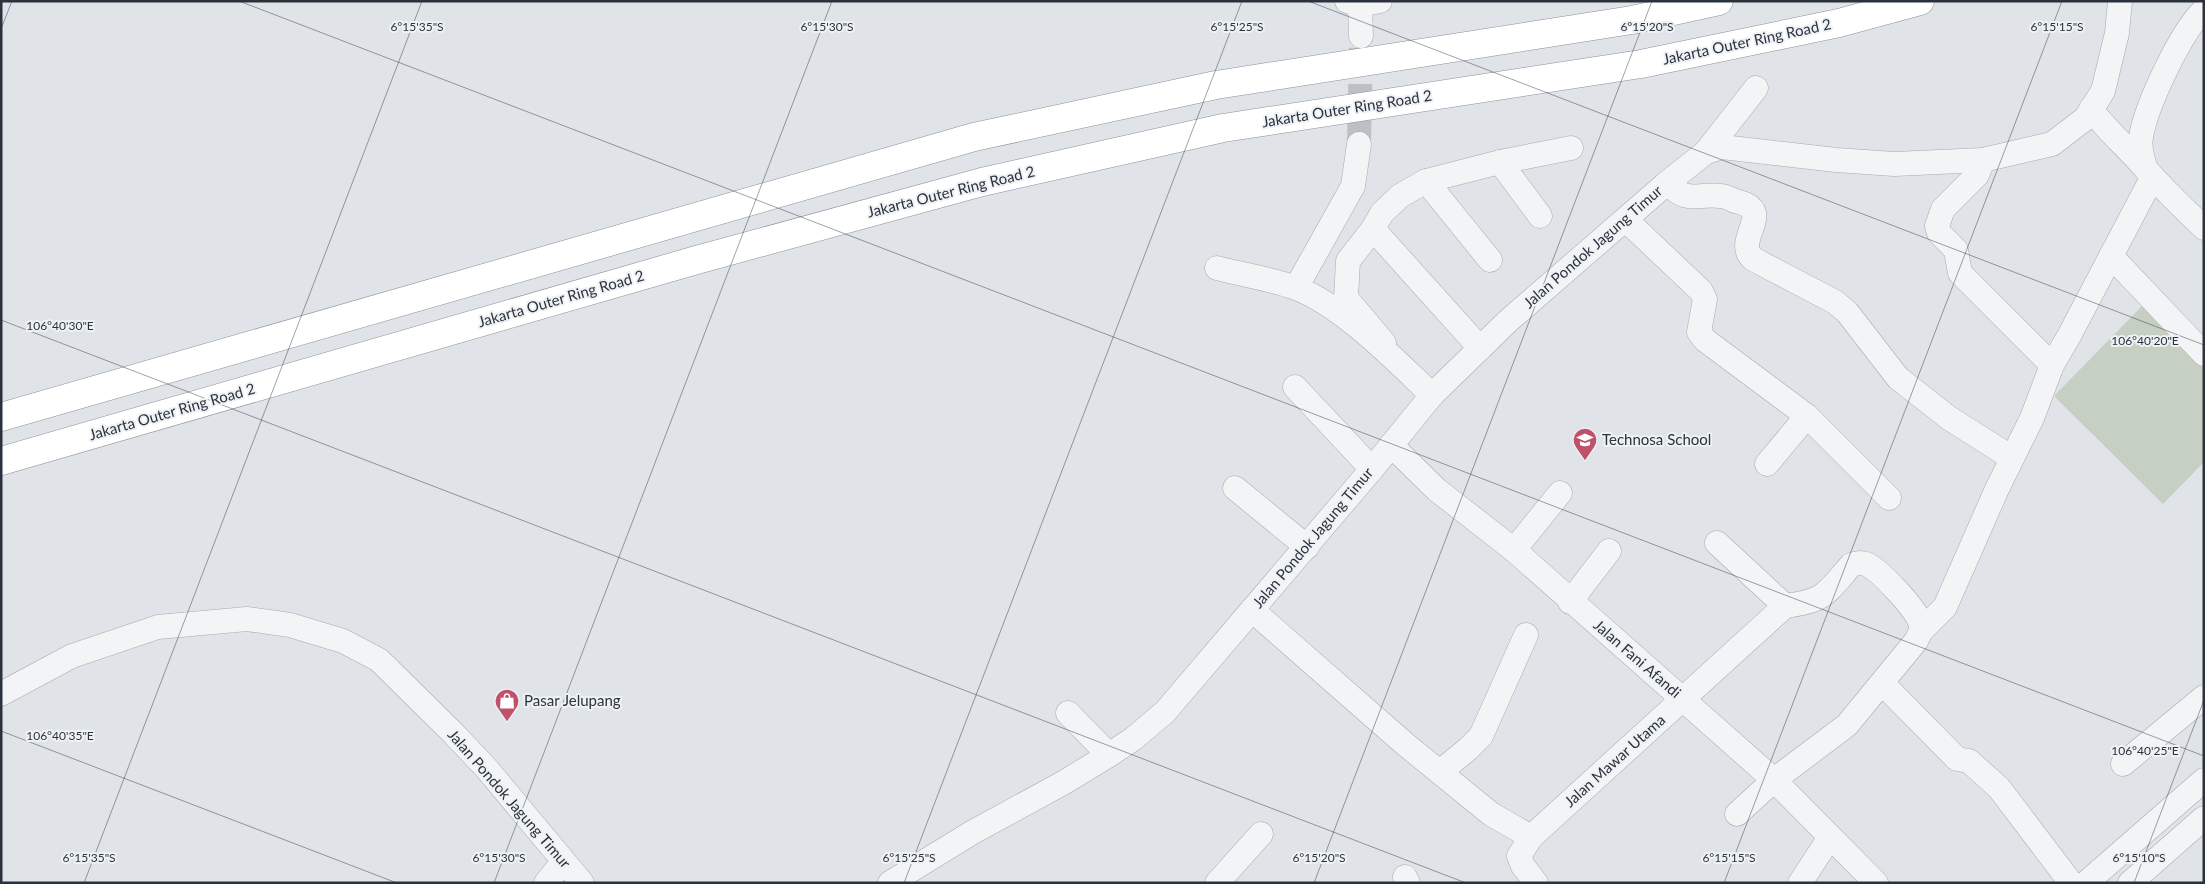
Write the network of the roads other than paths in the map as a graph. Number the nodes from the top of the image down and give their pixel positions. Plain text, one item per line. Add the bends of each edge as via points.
1 (1719, 1) edge
2 (1920, 1) edge
3 (2120, 1) edge
4 (1363, 3) edge
5 (2204, 10) edge
6 (1361, 36) tunnel mouth
7 (1756, 88) dead end
8 (2091, 109) junction
9 (1359, 144) tunnel mouth
10 (1571, 148) dead end
11 (1706, 152) junction
12 (1983, 160) junction
13 (1500, 162) junction
14 (2148, 173) junction
15 (1426, 181) junction
16 (1667, 183) junction
17 (1540, 216) dead end
18 (1626, 220) junction
19 (2204, 228) edge
20 (1373, 229) junction
21 (2112, 256) junction
22 (1490, 260) dead end
23 (1217, 268) dead end
24 (1296, 288) junction
25 (1384, 343) dead end
26 (1480, 348) junction
27 (2204, 354) edge
28 (2052, 365) junction
29 (1295, 387) dead end
30 (1432, 395) junction
31 (1807, 416) junction
32 (1, 417) edge
33 (1390, 445) junction
34 (2012, 458) junction
35 (1, 461) edge
36 (1768, 464) dead end
37 (1372, 469) junction
38 (1234, 488) dead end
39 (1560, 493) dead end
40 (1889, 498) dead end
41 (1717, 543) dead end
42 (1307, 546) junction
43 (1514, 550) junction
44 (1609, 551) dead end
45 (1570, 602) junction
46 (1785, 606) junction
47 (1252, 610) junction
48 (1921, 631) junction
49 (1526, 635) dead end
50 (1882, 684) junction
51 (1, 694) edge
52 (1683, 698) junction
53 (2200, 709) edge
54 (1068, 713) dead end
55 (1109, 755) junction
56 (2124, 764) dead end
57 (1440, 772) junction
58 (1774, 780) junction
59 (2204, 780) edge
60 (1737, 814) dead end
61 (2204, 818) edge
62 (1261, 834) dead end
63 (1530, 837) junction
64 (1830, 837) junction
65 (563, 862) junction
66 (546, 883) edge
67 (582, 883) edge
68 (890, 883) edge
69 (1217, 883) edge
70 (1536, 883) edge
71 (1800, 883) edge
72 (1876, 883) edge
73 (2070, 883) edge
74 (2086, 883) edge
75 (2130, 883) edge

1 - 32 highway via 1623,21 1216,85 974,137
2 - 35 highway, Jakarta Outer Ring Road 2 via 1839,23 1641,64 1223,128 982,182 693,260
3 - 8 street, Jalan Pondok Jagung Timur via 2117,34 2103,91
4 - 6 street
5 - 14 street via 2183,35 2147,115 2140,151
7 - 11 street, Jalan Pondok Jagung Timur
8 - 12 street, Jalan Pondok Jagung Timur via 2086,118 2052,144
8 - 14 street
9 - 24 street via 1353,186
10 - 13 street
11 - 12 street, Jalan Pondok Jagung Timur via 1722,147 1894,164
11 - 16 street, Jalan Pondok Jagung Timur
12 - 28 street via 1971,184 1943,210 1937,226 1939,233 1956,250 1960,273
13 - 15 street
13 - 17 street
14 - 19 street
14 - 21 street
15 - 20 street via 1400,196 1382,213
15 - 22 street
16 - 18 street, Jalan Pondok Jagung Timur
16 - 34 street via 1683,195 1698,198 1721,196 1749,206 1754,211 1754,218 1745,248 1753,260 1835,302 1847,312 1898,378 1949,418
18 - 26 street, Jalan Pondok Jagung Timur
18 - 31 street via 1701,290 1705,299 1699,332 1705,340
20 - 25 street via 1348,261 1346,298
20 - 26 street
21 - 27 street
21 - 28 street
23 - 24 street
24 - 30 street via 1344,317
26 - 30 street, Jalan Pondok Jagung Timur
28 - 34 street via 2032,418
29 - 37 street
30 - 33 street, Jalan Pondok Jagung Timur
31 - 36 street
31 - 40 street
33 - 37 street, Jalan Pondok Jagung Timur
33 - 43 street, Jalan Fani Afandi via 1437,490
34 - 48 street via 1945,607
37 - 42 street, Jalan Pondok Jagung Timur
38 - 42 street
39 - 43 street
41 - 46 street
42 - 47 street, Jalan Pondok Jagung Timur
43 - 45 street, Jalan Fani Afandi
44 - 45 street
45 - 52 street, Jalan Fani Afandi
46 - 48 street via 1819,599 1851,565 1864,563 1875,569 1905,600 1920,622
46 - 52 street, Jalan Mawar Utama
47 - 55 street, Jalan Pondok Jagung Timur via 1166,712
47 - 57 street via 1350,698
48 - 50 street
49 - 57 street via 1480,736
50 - 58 street via 1847,724
50 - 73 street via 1957,759 1969,762 1999,788
51 - 65 street, Jalan Pondok Jagung Timur via 72,656 158,626 247,619 290,624 343,641 379,660 487,769
52 - 58 street, Jalan Fani Afandi
52 - 63 street, Jalan Mawar Utama
53 - 56 street
54 - 55 street
55 - 68 street, Jalan Pondok Jagung Timur
57 - 63 street via 1491,814
58 - 60 street
58 - 64 street, Jalan Fani Afandi
59 - 74 street
61 - 75 street
62 - 69 street
63 - 70 street, Jalan Mawar Utama via 1519,856
64 - 71 street
64 - 72 street, Jalan Fani Afandi
65 - 66 street
65 - 67 street, Jalan Pondok Jagung Timur

